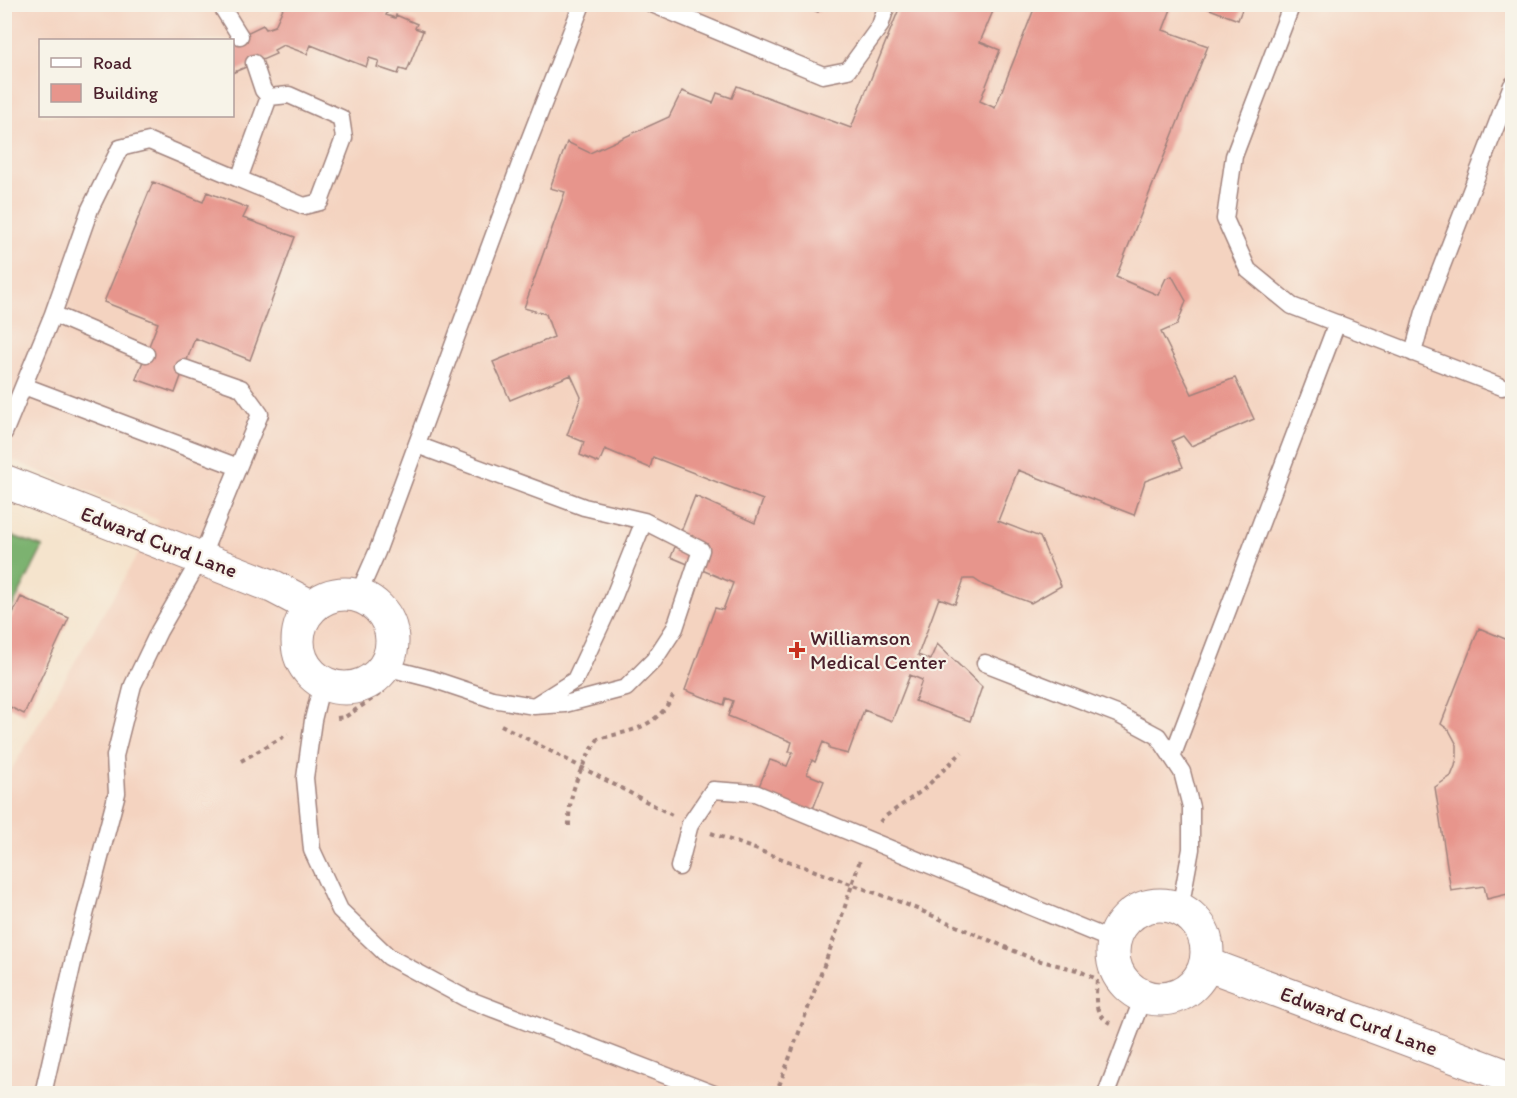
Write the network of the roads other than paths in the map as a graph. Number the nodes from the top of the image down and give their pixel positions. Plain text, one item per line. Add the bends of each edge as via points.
1 (220, 4) edge
2 (582, 4) edge
3 (652, 4) edge
4 (887, 4) edge
5 (1292, 4) edge
6 (240, 36) dead end
7 (254, 63) dead end
8 (1512, 85) edge
9 (270, 97) junction
10 (239, 179) junction
11 (53, 314) junction
12 (1337, 323) junction
13 (1413, 353) junction
14 (146, 354) dead end
15 (184, 368) dead end
16 (24, 386) junction
17 (1502, 387) dead end
18 (4, 433) edge
19 (417, 445) junction
20 (238, 467) junction
21 (4, 481) edge
22 (644, 521) junction
23 (201, 558) junction
24 (358, 595) junction
25 (312, 607) junction
26 (985, 663) dead end
27 (385, 667) junction
28 (322, 683) junction
29 (534, 706) junction
30 (1172, 756) junction
31 (680, 867) dead end
32 (1180, 909) junction
33 (1114, 941) junction
34 (1206, 964) junction
35 (1143, 997) junction
36 (1512, 1078) edge
37 (43, 1094) edge
38 (714, 1094) edge
39 (1106, 1094) edge

1 - 6 lane
2 - 19 lane
3 - 4 lane via 823,75 848,70 880,26
5 - 12 lane via 1234,156 1225,219 1248,270 1292,306
7 - 9 lane via 263,90
8 - 13 lane via 1424,312
9 - 10 lane
9 - 10 lane via 289,95 341,118 344,138 320,202 304,206
10 - 11 lane via 149,141 120,148 90,209
11 - 14 lane
11 - 16 lane
12 - 13 lane
12 - 30 lane
13 - 17 lane
15 - 20 lane via 241,388 260,414
16 - 18 lane
16 - 20 lane
19 - 22 lane via 584,507
19 - 24 lane
20 - 23 lane
21 - 23 street, Edward Curd Lane
22 - 29 lane via 575,680
22 - 29 lane via 701,550 675,628 654,660 626,688 565,704
23 - 25 street, Edward Curd Lane
23 - 37 lane via 133,685 115,756 117,793
24 - 25 street via 333,595
24 - 27 street via 374,603 386,616 392,633 392,651
25 - 28 street via 302,622 298,639 300,657
26 - 30 lane via 1117,714 1158,736
27 - 28 street via 373,680 357,687 339,688
27 - 29 lane via 492,699
28 - 38 lane via 305,778 312,850 340,910 389,957 465,998
30 - 32 lane via 1182,772 1191,807 1191,849
31 - 33 lane via 690,824 713,790 755,793
32 - 33 street via 1167,905 1140,909 1124,922
32 - 34 street via 1203,932
33 - 35 street via 1115,968 1131,991
34 - 35 street via 1197,982 1182,995 1163,1000
34 - 36 street, Edward Curd Lane
35 - 39 lane

